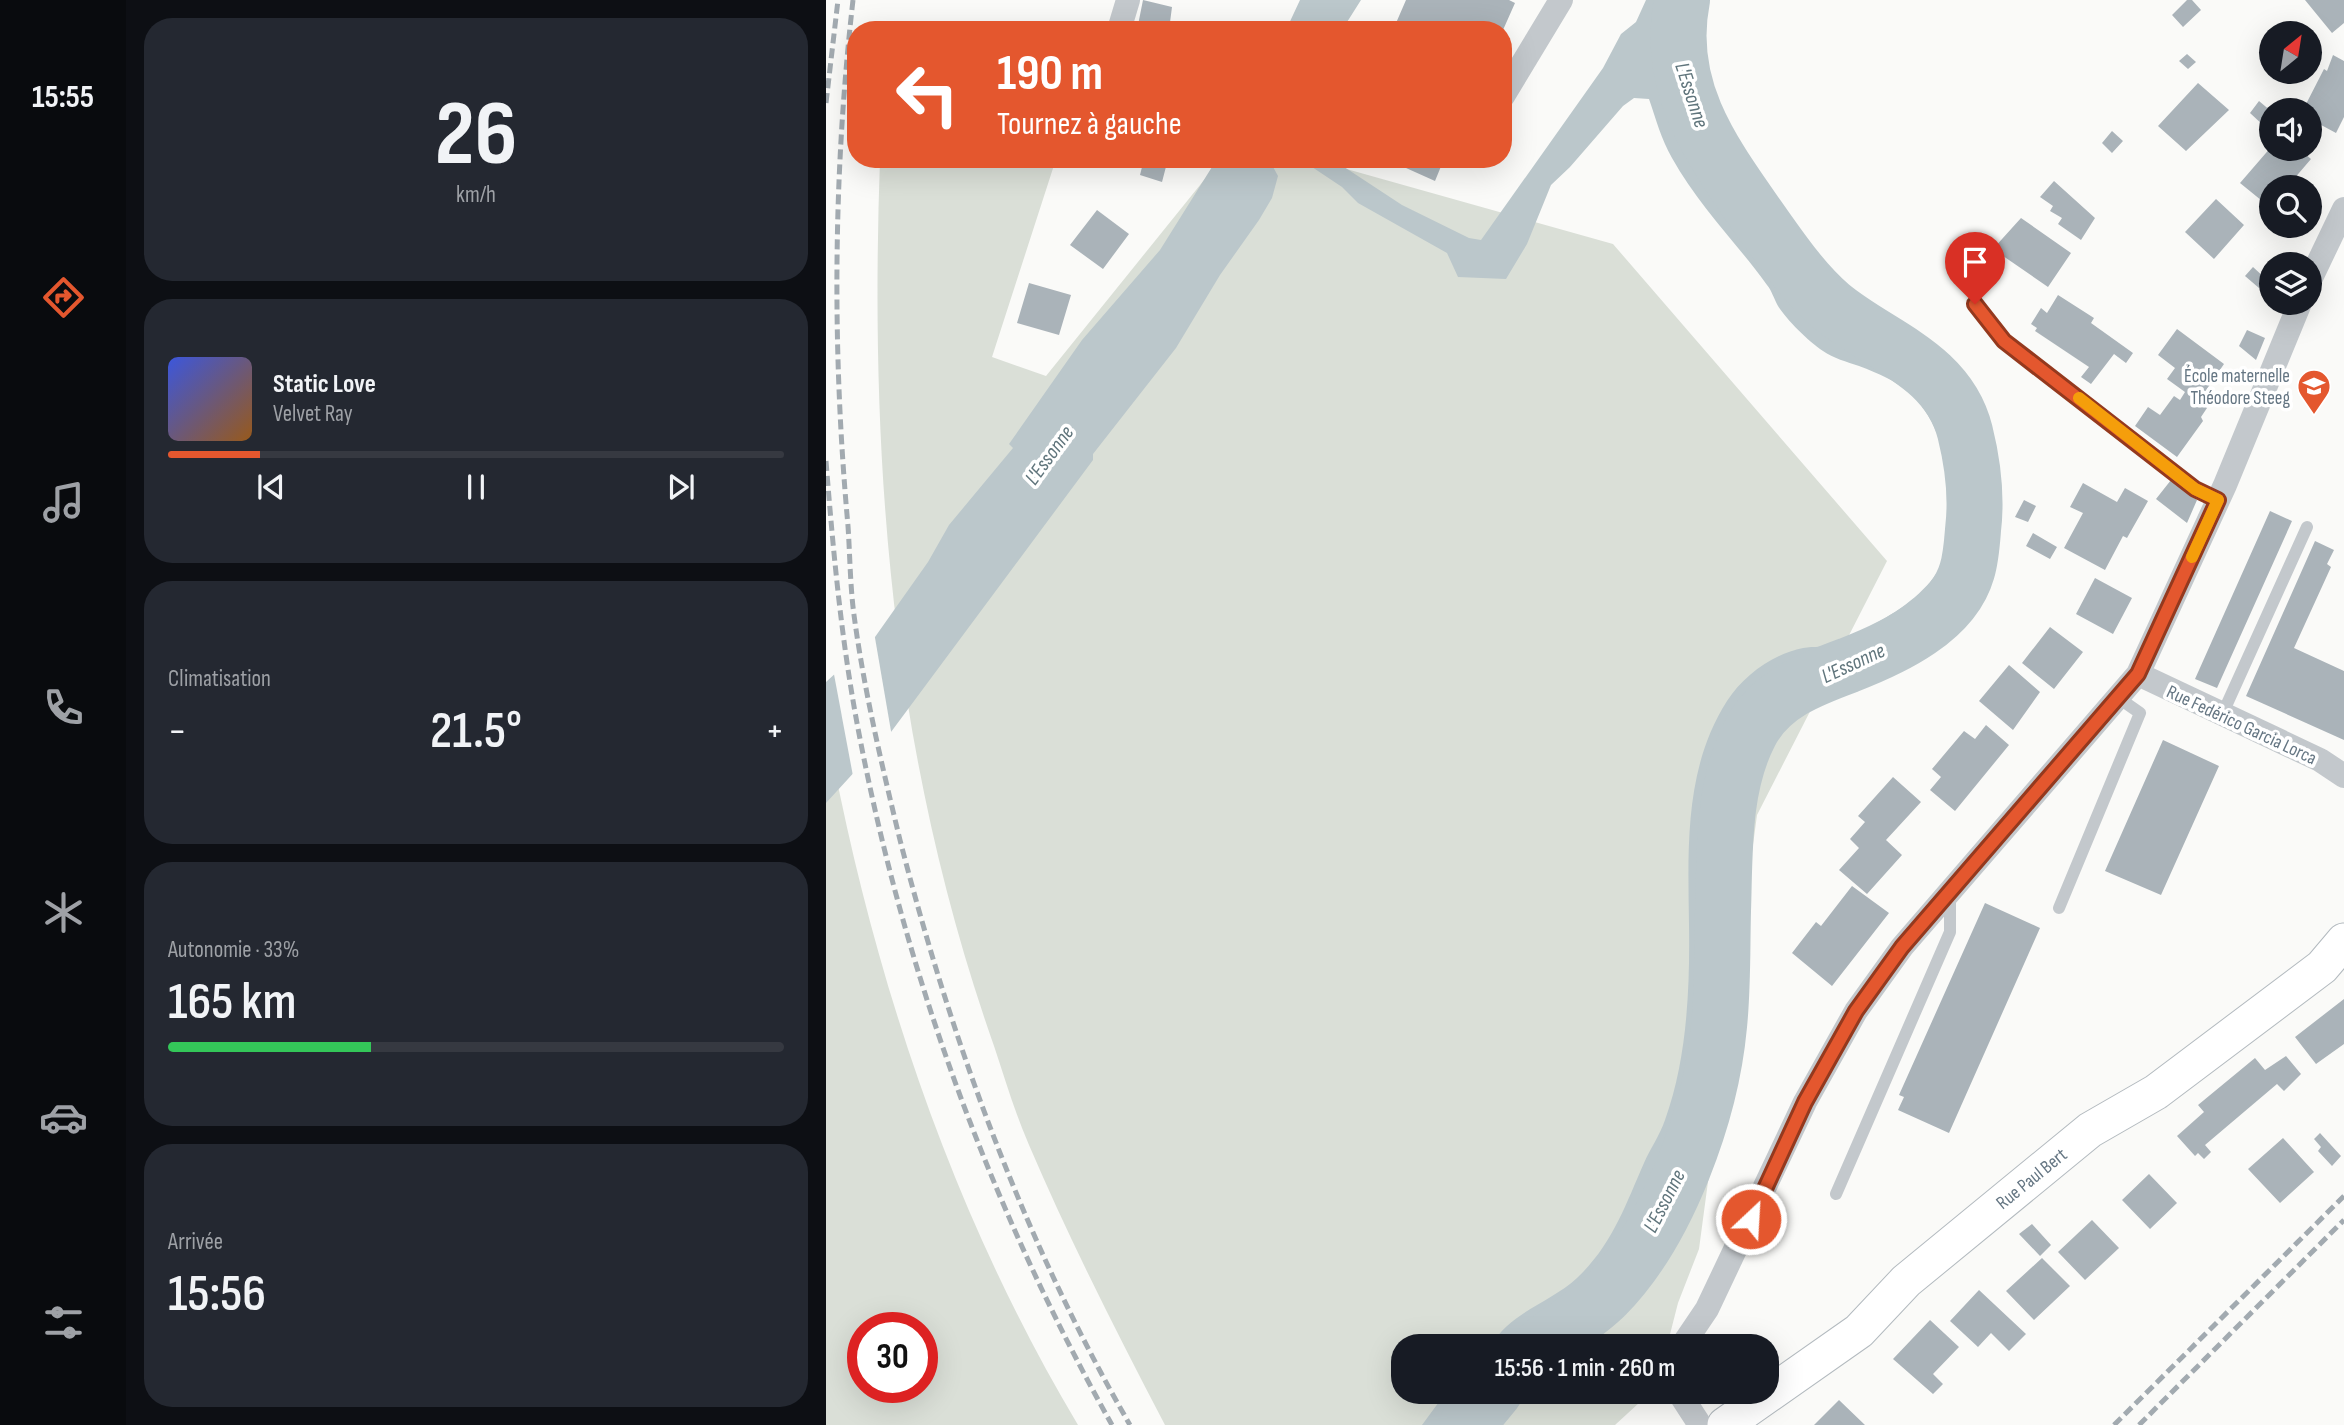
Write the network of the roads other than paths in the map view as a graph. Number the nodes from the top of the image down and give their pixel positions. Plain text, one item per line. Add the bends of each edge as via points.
1 (1128, 0) edge
2 (1561, 0) edge
3 (1122, 21) edge
4 (1512, 81) edge
5 (2344, 209) edge
6 (2322, 255) edge
7 (1975, 304) dead end
8 (2295, 315) edge
9 (2222, 493) junction
10 (2307, 527) dead end
11 (2138, 674) junction
12 (2120, 699) junction
13 (2222, 715) junction
14 (2344, 776) edge
15 (1950, 893) junction
16 (2059, 908) dead end
17 (2344, 941) edge
18 (1836, 1194) dead end
19 (1690, 1334) edge
20 (1686, 1404) edge
21 (1700, 1425) edge
22 (1725, 1425) edge

1 - 3 street
2 - 4 street
5 - 6 street
7 - 9 lane via 2004,341 2195,489
8 - 9 street
9 - 11 street
10 - 13 lane
11 - 12 street
11 - 13 street, Rue Fedérico Garcia Lorca
12 - 15 street
12 - 16 lane via 2140,713
13 - 14 street, Rue Fedérico Garcia Lorca via 2320,760
15 - 18 lane via 1950,932
15 - 19 street via 1902,947 1856,1011 1805,1102 1707,1309
17 - 22 street, Rue Paul Bert via 2322,967 2156,1092 2090,1130 1906,1281 1859,1331
20 - 21 street

